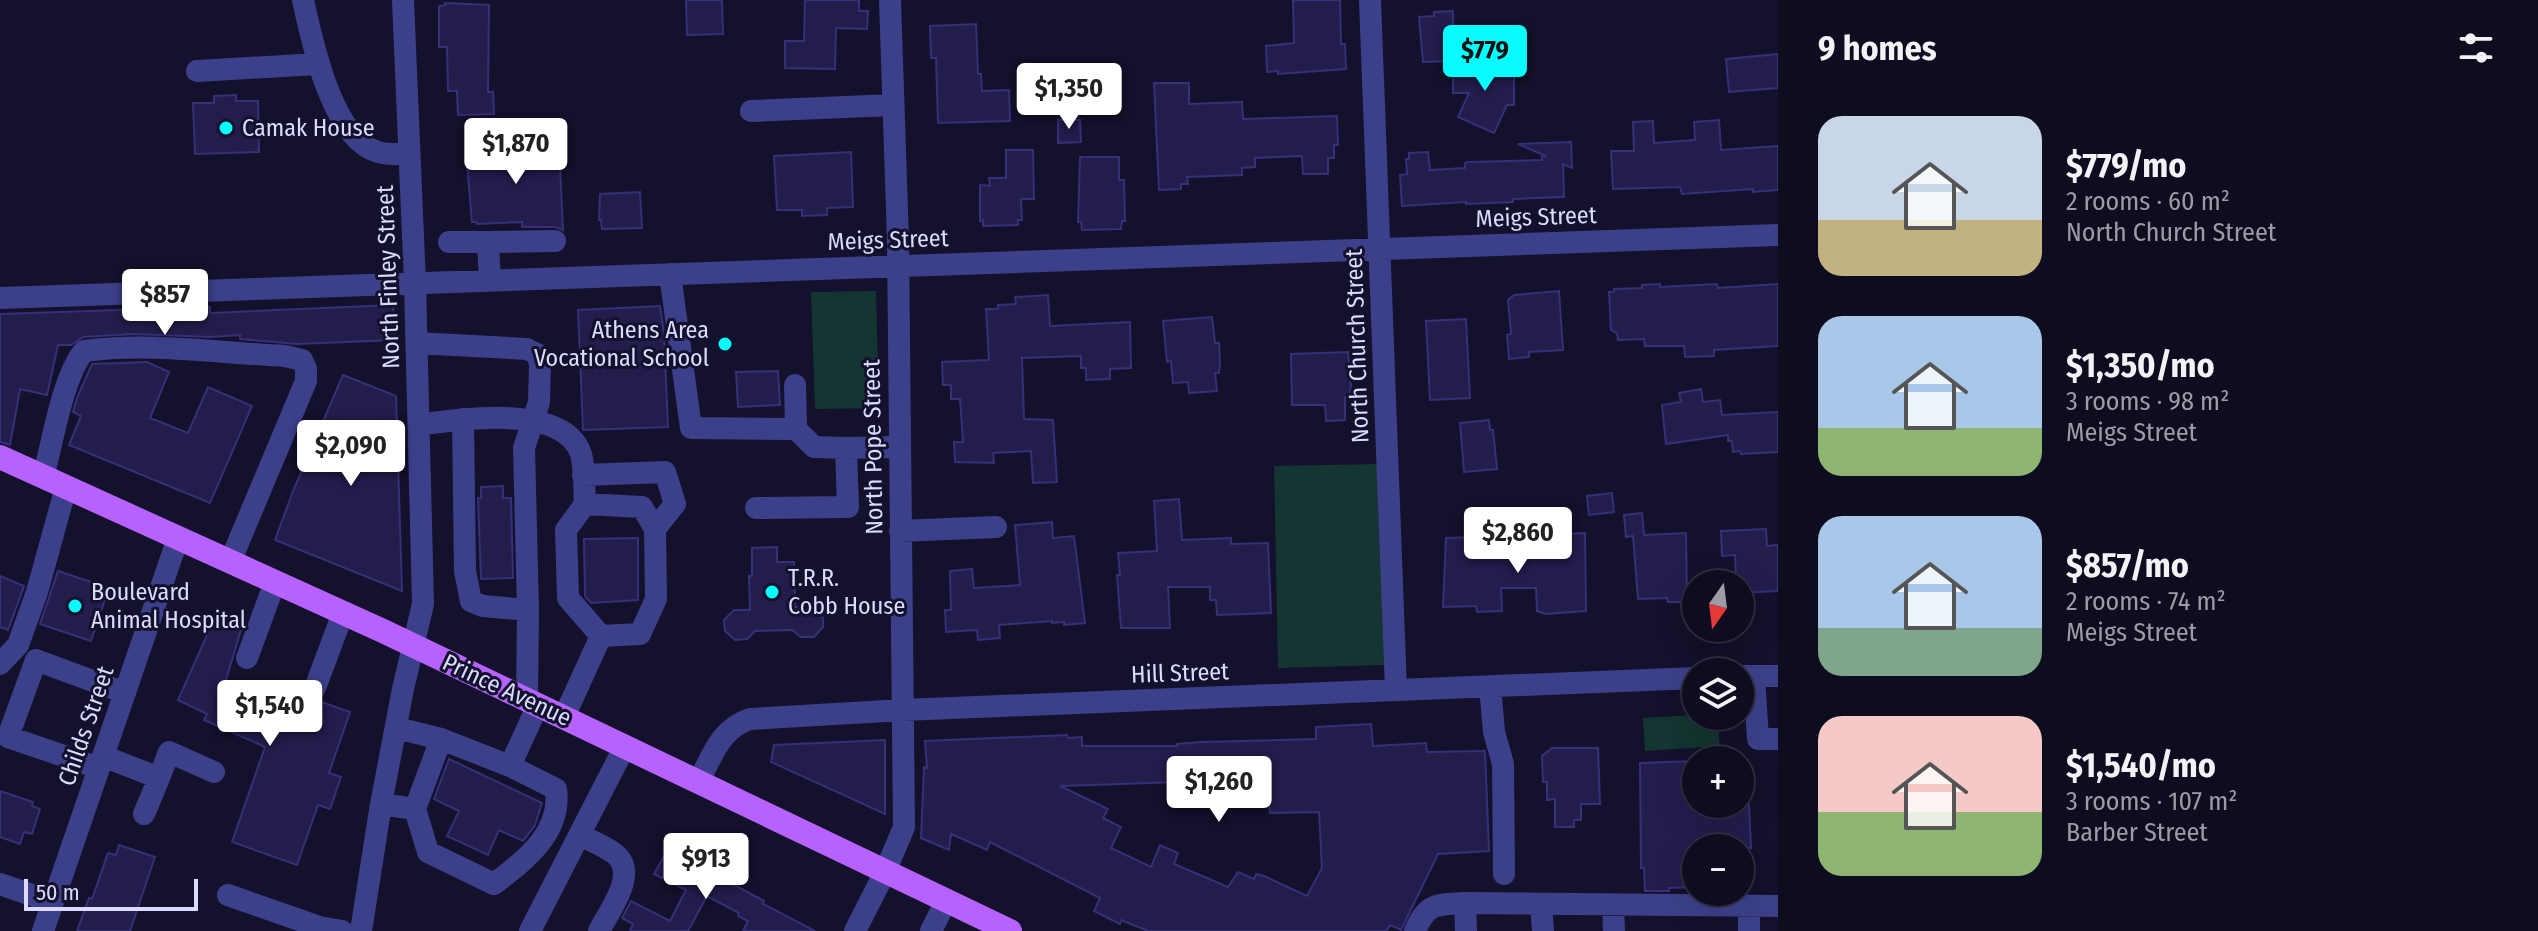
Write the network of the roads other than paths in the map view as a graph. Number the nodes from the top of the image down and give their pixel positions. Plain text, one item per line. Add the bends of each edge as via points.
1 (303, 0) edge
2 (403, 0) edge
3 (890, 0) edge
4 (1370, 0) edge
5 (318, 64) junction
6 (197, 71) dead end
7 (893, 105) junction
8 (751, 111) dead end
9 (409, 154) junction
10 (1778, 235) edge
11 (555, 241) dead end
12 (449, 242) dead end
13 (488, 242) junction
14 (1379, 248) junction
15 (897, 266) junction
16 (670, 274) junction
17 (490, 281) junction
18 (415, 284) junction
19 (0, 298) edge
20 (417, 343) junction
21 (795, 385) dead end
22 (463, 419) junction
23 (533, 420) junction
24 (419, 425) junction
25 (796, 429) junction
26 (899, 447) junction
27 (846, 448) junction
28 (0, 457) edge
29 (583, 475) junction
30 (43, 477) junction
31 (66, 487) junction
32 (585, 504) junction
33 (756, 508) dead end
34 (996, 527) dead end
35 (655, 529) junction
36 (900, 531) junction
37 (178, 538) junction
38 (230, 562) junction
39 (275, 582) junction
40 (528, 610) junction
41 (343, 613) junction
42 (601, 636) junction
43 (413, 646) junction
44 (247, 658) dead end
45 (0, 664) edge
46 (1754, 676) edge
47 (1778, 676) edge
48 (1682, 679) edge
49 (1490, 686) junction
50 (315, 688) dead end
51 (1396, 690) junction
52 (125, 693) junction
53 (532, 702) junction
54 (903, 710) junction
55 (1754, 716) edge
56 (564, 717) junction
57 (397, 728) junction
58 (441, 739) junction
59 (1778, 739) edge
60 (625, 746) junction
61 (101, 762) junction
62 (510, 766) junction
63 (214, 772) dead end
64 (159, 778) junction
65 (699, 781) junction
66 (381, 804) junction
67 (415, 809) junction
68 (144, 814) dead end
69 (580, 835) junction
70 (885, 872) junction
71 (1504, 874) dead end
72 (0, 884) edge
73 (228, 895) dead end
74 (946, 901) junction
75 (52, 902) junction
76 (1465, 903) junction
77 (1541, 904) junction
78 (1613, 905) junction
79 (1682, 906) edge
80 (1749, 906) edge
81 (1754, 906) edge
82 (1778, 906) edge
83 (43, 931) edge
84 (342, 931) edge
85 (361, 931) edge
86 (530, 931) edge
87 (599, 931) edge
88 (855, 931) edge
89 (931, 931) edge
90 (1010, 931) edge
91 (1415, 931) edge
92 (1466, 931) edge
93 (1543, 931) edge
94 (1614, 931) edge
95 (1749, 931) edge

1 - 5 street
2 - 9 street, North Finley Street
3 - 7 street, North Pope Street
4 - 14 street, North Church Street
5 - 6 street
5 - 9 street via 349,132 375,152
7 - 8 street
7 - 15 street, North Pope Street
9 - 18 street, North Finley Street
10 - 14 street, Meigs Street
11 - 13 street
12 - 13 street
13 - 17 street
14 - 15 street, Meigs Street
14 - 51 street, North Church Street
15 - 16 street, Meigs Street
15 - 26 street, North Pope Street
16 - 17 street, Meigs Street
16 - 25 street via 691,428
17 - 18 street, Meigs Street
18 - 19 street, Meigs Street
18 - 20 street, North Finley Street
20 - 23 street via 527,349 537,354 539,402
20 - 24 street, North Finley Street
21 - 25 street
22 - 23 street
22 - 24 street
22 - 40 street via 465,571 471,601
23 - 29 street via 569,438 580,453
23 - 40 street via 524,448
24 - 43 street, North Finley Street via 423,604
25 - 27 street via 814,447
26 - 27 street
26 - 36 street, North Pope Street
27 - 33 street via 848,507
28 - 30 main road, Prince Avenue
29 - 32 street
29 - 35 street via 665,472 675,504
30 - 31 main road, Prince Avenue
30 - 38 street via 70,377 84,351 170,349 302,360 306,381
31 - 37 main road, Prince Avenue
31 - 45 street via 18,645
32 - 35 street via 642,507
32 - 42 street via 566,530 568,598
34 - 36 street
35 - 42 street via 656,599 640,634
36 - 54 street, North Pope Street
37 - 38 main road, Prince Avenue
37 - 52 street, Childs Street
38 - 39 main road, Prince Avenue
39 - 41 main road, Prince Avenue
39 - 44 street
40 - 53 street
41 - 43 main road, Prince Avenue
41 - 50 street
42 - 56 street
43 - 53 main road, Prince Avenue
43 - 57 street, North Finley Street
46 - 47 street
48 - 49 street, Hill Street
49 - 51 street, Hill Street
49 - 71 street via 1503,764
51 - 54 street, Hill Street
52 - 61 street, Childs Street
52 - 61 street via 36,660 26,684 8,737
53 - 56 main road, Prince Avenue
53 - 62 street
54 - 65 street, Hill Street via 750,719 725,734
54 - 70 street, North Pope Street via 904,827
55 - 59 street via 1758,739
56 - 60 main road, Prince Avenue
57 - 58 street
57 - 66 street, North Finley Street
58 - 62 street
58 - 67 street
60 - 65 main road, Prince Avenue
60 - 69 street
61 - 64 street
61 - 75 street, Childs Street
62 - 67 street via 556,789 559,807 535,851 494,884 428,852
63 - 64 street via 169,752
64 - 68 street
65 - 70 main road, Prince Avenue
66 - 67 street
66 - 85 street, North Finley Street
69 - 86 street
69 - 87 street via 612,851 624,870
70 - 74 main road, Prince Avenue
70 - 88 street, North Pope Street
72 - 75 street
73 - 84 street
74 - 89 street
74 - 90 main road, Prince Avenue
75 - 83 street, Childs Street
76 - 77 street
76 - 91 street via 1429,907
76 - 92 street
77 - 78 street
77 - 93 street
78 - 79 street
78 - 94 street
80 - 95 street
81 - 82 street

